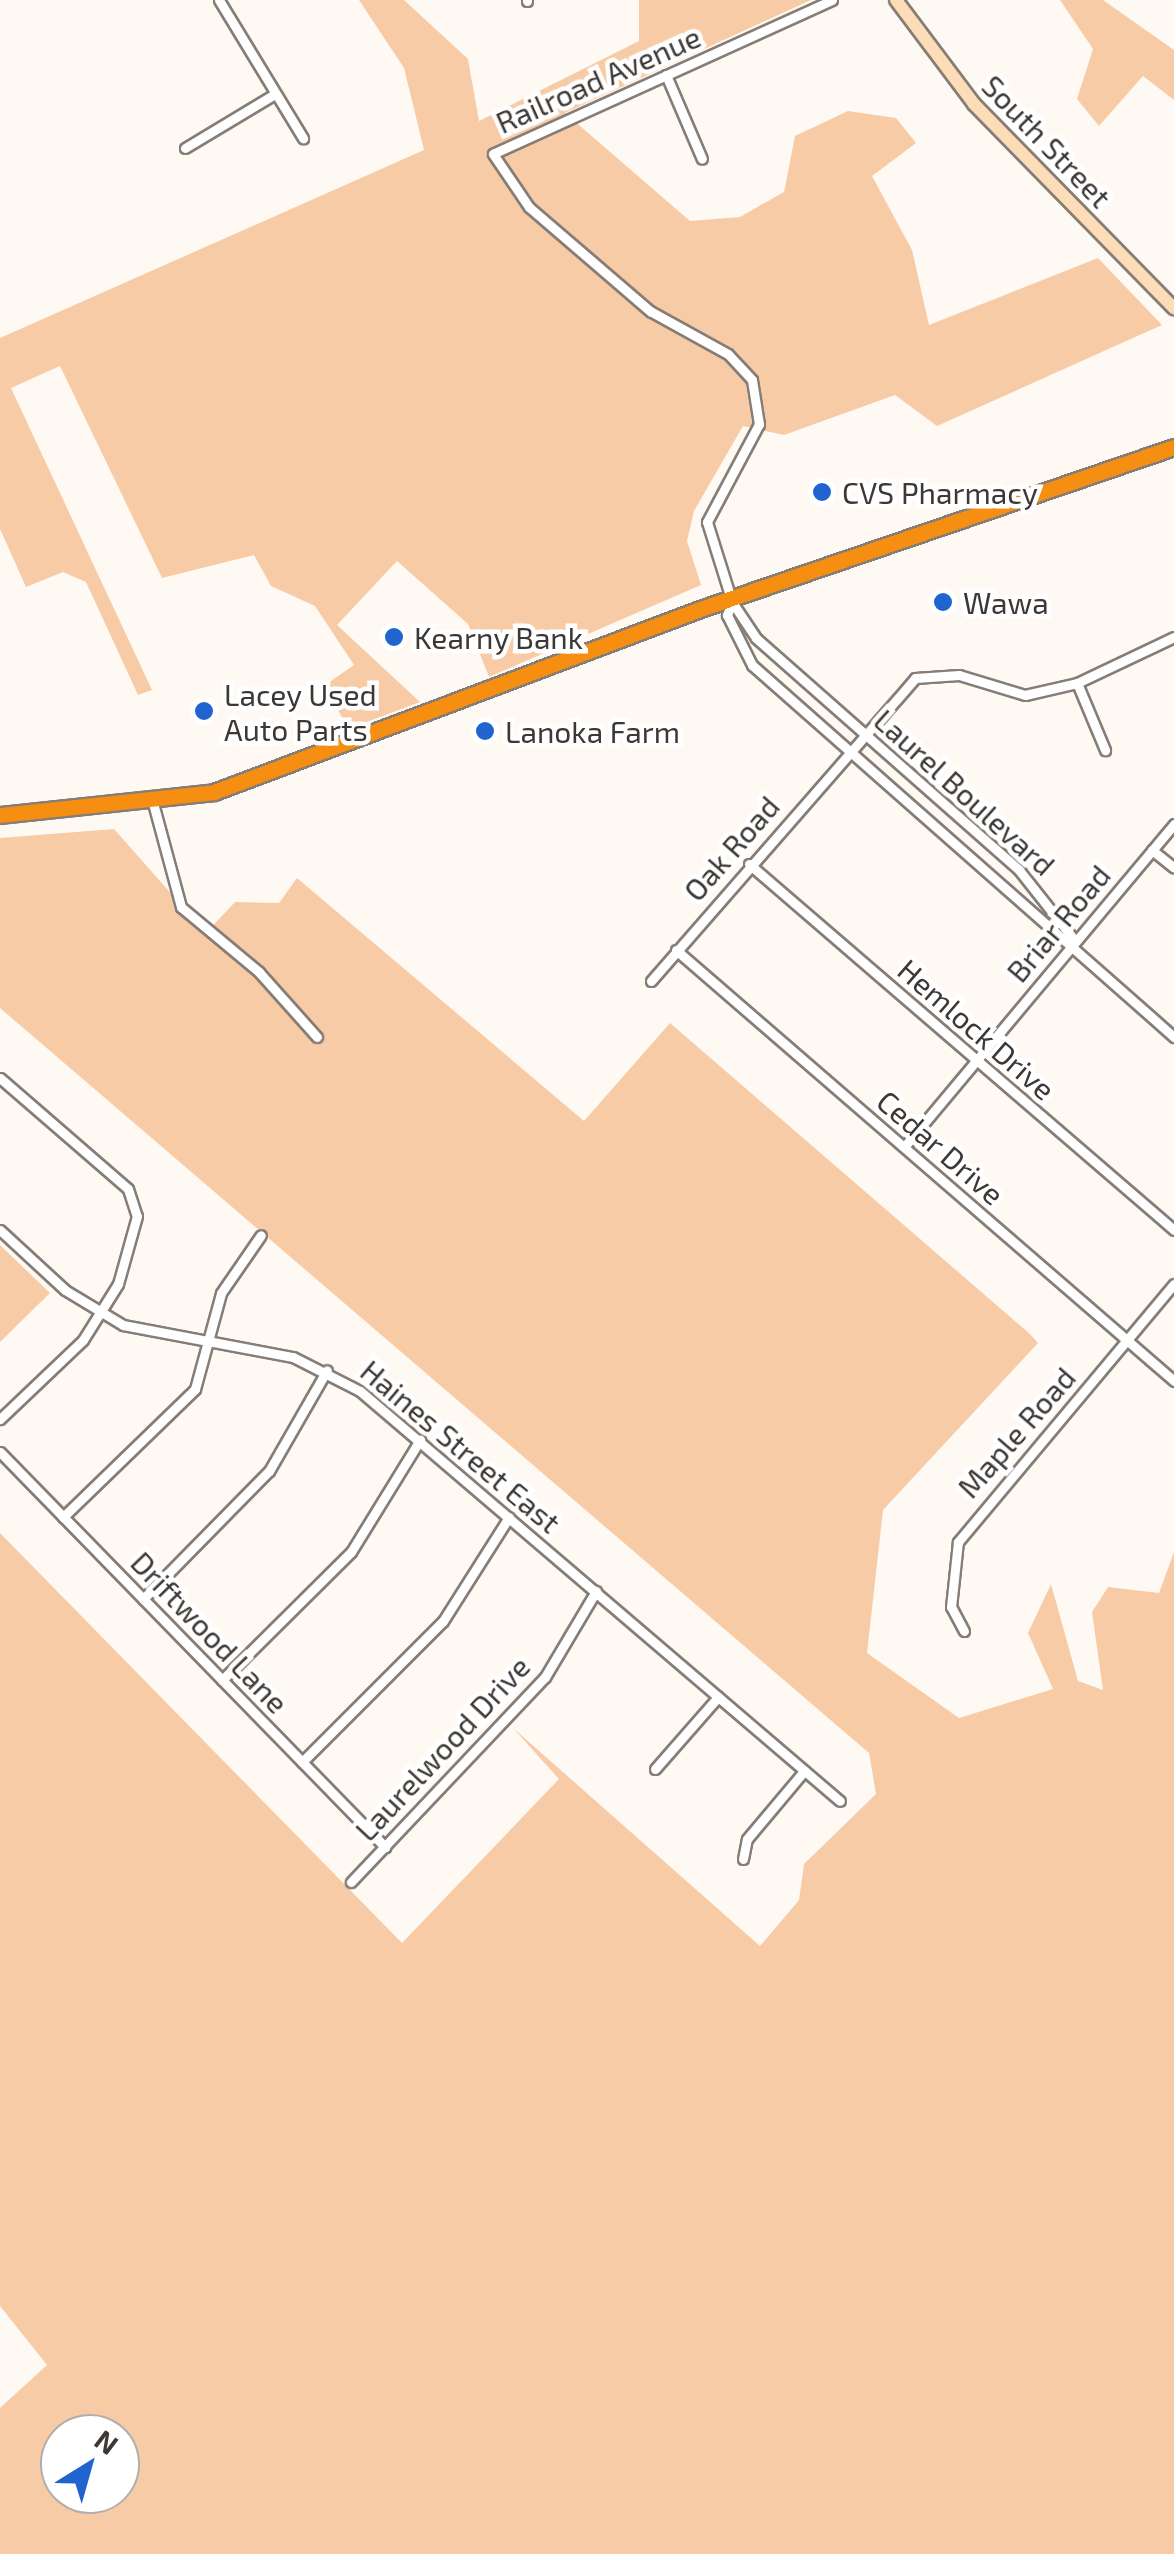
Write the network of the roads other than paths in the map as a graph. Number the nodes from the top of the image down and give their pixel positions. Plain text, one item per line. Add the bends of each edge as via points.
1 (219, 0) edge
2 (832, 0) edge
3 (896, 0) edge
4 (666, 74) junction
5 (275, 94) junction
6 (303, 138) dead end
7 (185, 148) dead end
8 (493, 154) joint
9 (702, 158) dead end
10 (1174, 308) edge
11 (1174, 447) edge
12 (732, 602) junction
13 (1174, 637) edge
14 (1077, 683) junction
15 (810, 689) junction
16 (798, 704) junction
17 (862, 734) junction
18 (850, 748) junction
19 (1105, 750) dead end
20 (153, 803) junction
21 (0, 816) edge
22 (1174, 824) edge
23 (1152, 850) junction
24 (748, 864) junction
25 (1174, 868) edge
26 (1076, 941) junction
27 (676, 950) junction
28 (651, 981) dead end
29 (1174, 1037) edge
30 (317, 1038) dead end
31 (975, 1061) junction
32 (0, 1078) edge
33 (904, 1147) junction
34 (0, 1230) edge
35 (1174, 1230) edge
36 (261, 1235) dead end
37 (1174, 1284) edge
38 (100, 1314) junction
39 (212, 1341) junction
40 (1127, 1341) junction
41 (327, 1370) junction
42 (1174, 1381) edge
43 (0, 1419) edge
44 (420, 1440) junction
45 (0, 1452) edge
46 (63, 1517) junction
47 (509, 1517) junction
48 (596, 1592) junction
49 (143, 1598) junction
50 (964, 1630) dead end
51 (222, 1680) junction
52 (718, 1696) junction
53 (302, 1762) junction
54 (655, 1769) dead end
55 (804, 1771) junction
56 (840, 1802) dead end
57 (385, 1847) junction
58 (743, 1858) dead end
59 (350, 1882) dead end

1 - 5 street
2 - 4 street, Railroad Avenue
3 - 10 street, South Street via 974,104
4 - 8 street, Railroad Avenue
4 - 9 street
5 - 6 street
5 - 7 street
8 - 12 street, Laurel Boulevard via 517,194 595,265 752,380 759,424 707,522
11 - 12 highway
12 - 15 street, Laurel Boulevard via 763,648
12 - 16 street, Laurel Boulevard via 728,615 742,652
12 - 20 highway via 335,754
13 - 14 street
14 - 17 street, Oak Road via 1025,695 924,675
14 - 19 street
15 - 16 street
15 - 17 street, Laurel Boulevard
16 - 18 street, Laurel Boulevard
17 - 18 street, Oak Road
17 - 26 street, Laurel Boulevard via 1032,882
18 - 24 street, Oak Road
18 - 26 street, Laurel Boulevard
20 - 21 highway
20 - 30 street via 181,907 259,972
22 - 23 street, Briar Road
23 - 25 street
23 - 26 street, Briar Road
24 - 27 street, Oak Road
24 - 31 street, Hemlock Drive
26 - 29 street, Laurel Boulevard
26 - 31 street, Briar Road
27 - 28 street, Oak Road
27 - 33 street, Cedar Drive
31 - 33 street, Briar Road
31 - 35 street, Hemlock Drive
32 - 38 street via 134,1199 135,1229
33 - 40 street, Cedar Drive
34 - 38 street, Haines Street East
36 - 39 street via 221,1294
37 - 40 street, Maple Road
38 - 39 street, Haines Street East
38 - 43 street
39 - 41 street, Haines Street East
39 - 46 street via 195,1389
40 - 42 street, Cedar Drive
40 - 50 street, Maple Road via 958,1542 951,1607
41 - 44 street, Haines Street East
41 - 49 street via 270,1470
44 - 47 street, Haines Street East
44 - 51 street via 351,1552
45 - 46 street, Driftwood Lane
46 - 49 street, Driftwood Lane
47 - 48 street, Haines Street East
47 - 53 street via 443,1621
48 - 52 street, Haines Street East
48 - 57 street, Laurelwood Drive via 545,1676
49 - 51 street, Driftwood Lane
51 - 53 street, Driftwood Lane
52 - 54 street
52 - 55 street, Haines Street East
53 - 57 street, Driftwood Lane
55 - 56 street, Haines Street East
55 - 58 street via 746,1839
57 - 59 street, Laurelwood Drive

